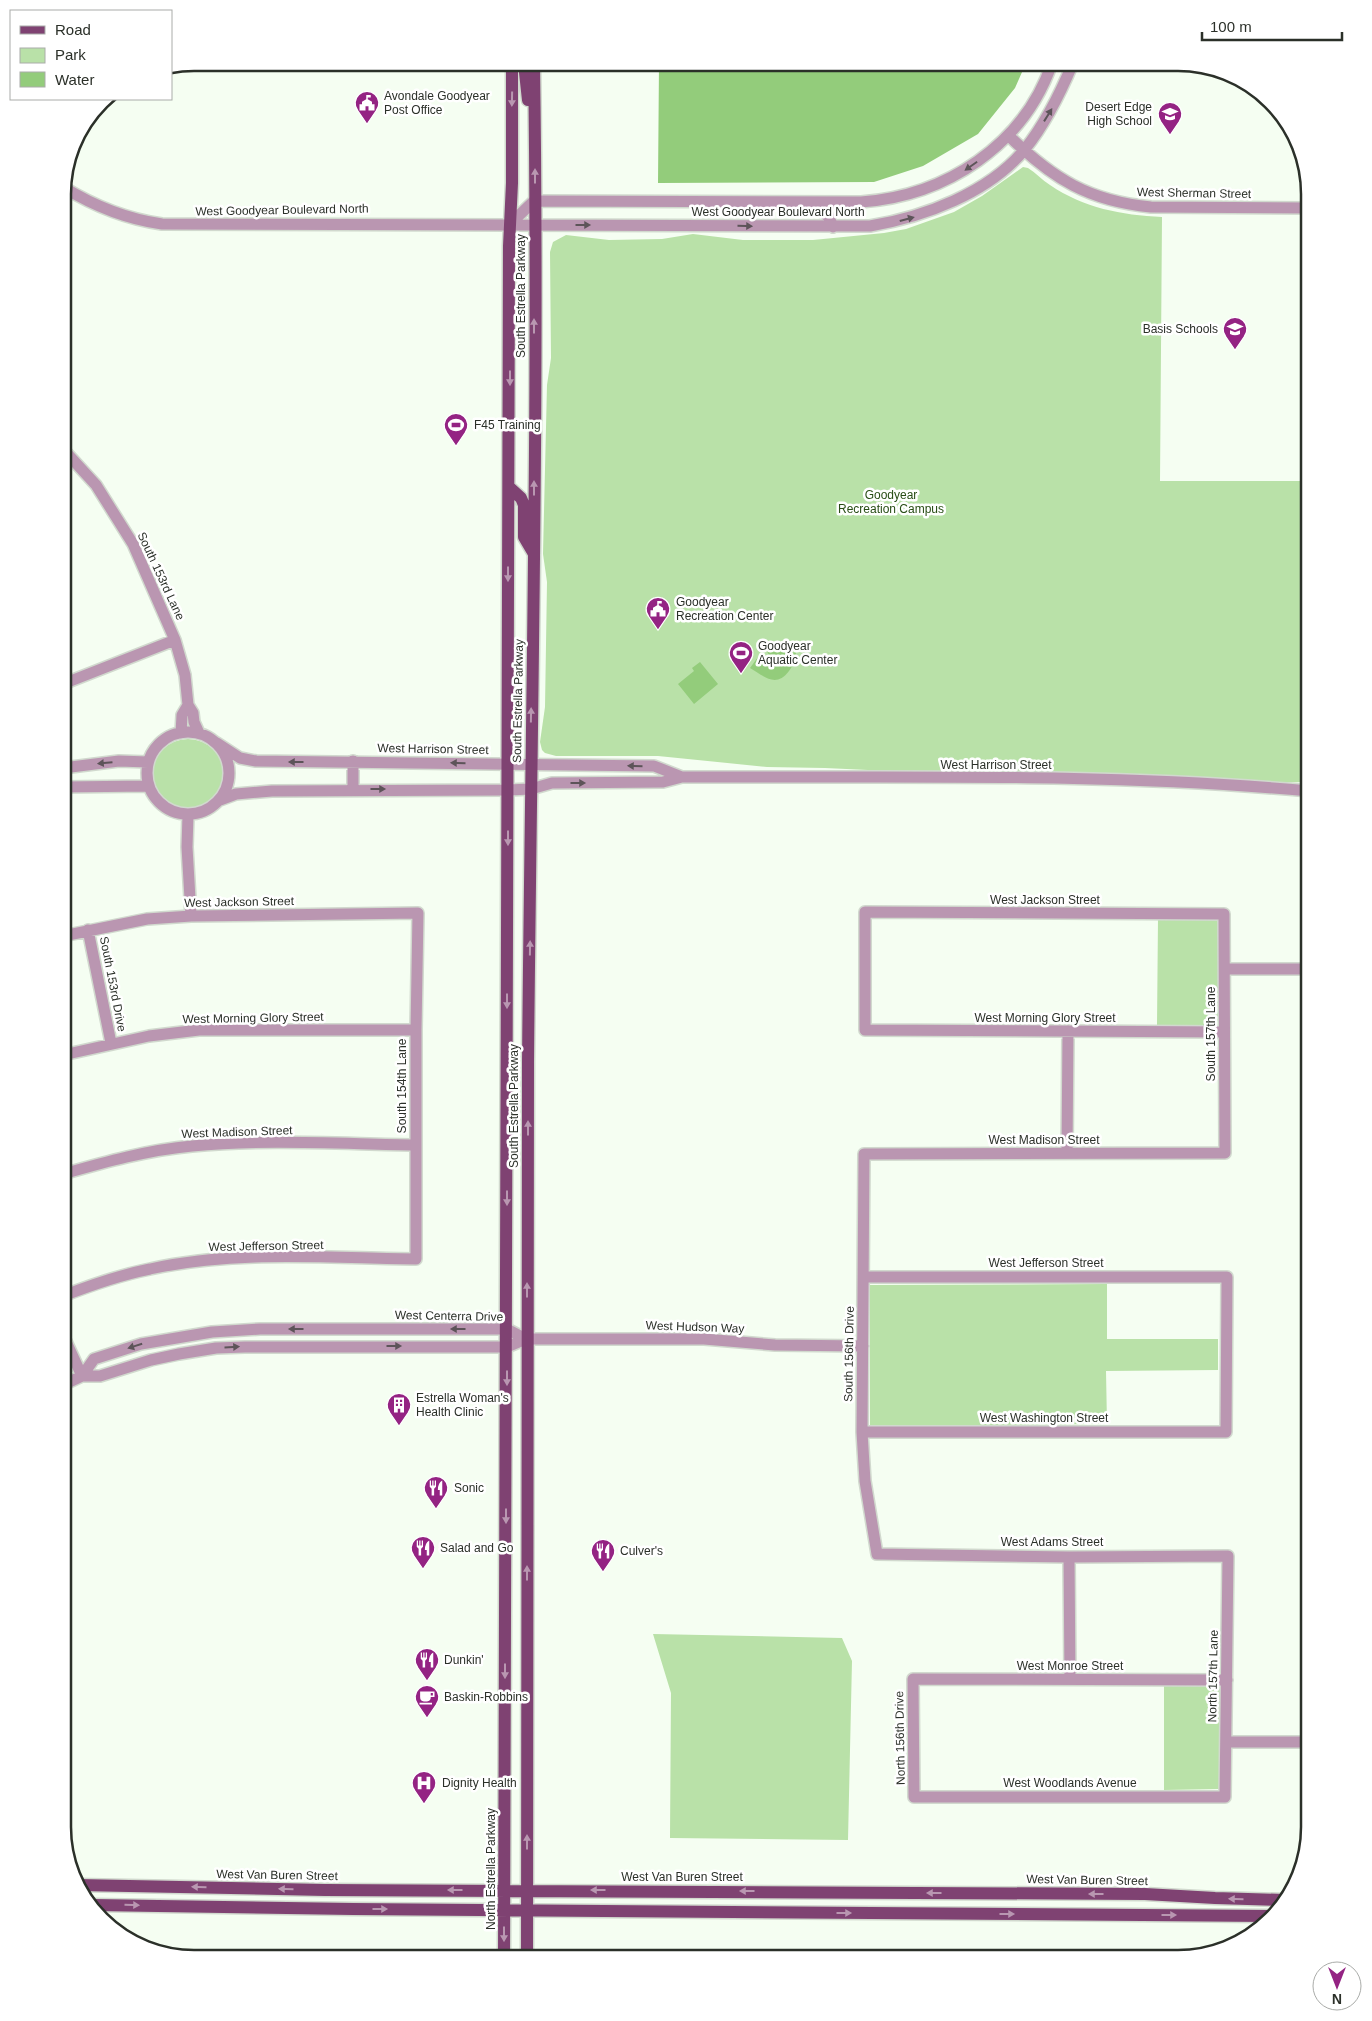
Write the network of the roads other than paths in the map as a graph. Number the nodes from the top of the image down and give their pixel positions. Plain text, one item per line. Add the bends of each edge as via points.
1 (512, 72) edge
2 (525, 72) edge
3 (534, 72) edge
4 (1049, 72) edge
5 (1069, 72) edge
6 (535, 114) junction
7 (1009, 136) junction
8 (1024, 150) junction
9 (72, 193) edge
10 (534, 201) junction
11 (808, 201) junction
12 (1301, 208) edge
13 (510, 224) junction
14 (534, 224) junction
15 (833, 227) junction
16 (72, 459) edge
17 (509, 487) junction
18 (534, 554) junction
19 (176, 640) junction
20 (72, 676) edge
21 (188, 704) junction
22 (181, 733) junction
23 (199, 733) junction
24 (217, 743) junction
25 (354, 761) junction
26 (148, 762) junction
27 (507, 763) junction
28 (530, 764) junction
29 (72, 767) edge
30 (682, 777) junction
31 (148, 786) junction
32 (72, 787) edge
33 (353, 789) junction
34 (531, 789) junction
35 (508, 790) junction
36 (1301, 791) edge
37 (220, 800) junction
38 (188, 815) junction
39 (418, 912) joint
40 (1224, 914) joint
41 (191, 916) junction
42 (88, 930) junction
43 (72, 934) edge
44 (1225, 970) junction
45 (1301, 970) edge
46 (416, 1030) junction
47 (865, 1030) joint
48 (1068, 1031) junction
49 (1224, 1032) junction
50 (111, 1043) junction
51 (71, 1053) edge
52 (416, 1145) junction
53 (1068, 1153) junction
54 (1225, 1153) joint
55 (864, 1154) joint
56 (71, 1172) edge
57 (416, 1259) joint
58 (864, 1277) junction
59 (71, 1293) edge
60 (507, 1329) junction
61 (196, 1334) junction
62 (526, 1339) junction
63 (862, 1346) junction
64 (507, 1347) junction
65 (198, 1351) junction
66 (71, 1353) edge
67 (82, 1376) junction
68 (71, 1381) edge
69 (862, 1432) junction
70 (1226, 1432) joint
71 (877, 1554) joint
72 (1069, 1556) junction
73 (1228, 1556) joint
74 (505, 1622) junction
75 (526, 1622) junction
76 (913, 1679) joint
77 (1070, 1680) junction
78 (1227, 1680) junction
79 (1226, 1742) junction
80 (1301, 1742) edge
81 (914, 1797) joint
82 (1225, 1797) joint
83 (87, 1885) edge
84 (248, 1887) junction
85 (504, 1890) junction
86 (527, 1890) junction
87 (795, 1892) junction
88 (1276, 1900) edge
89 (100, 1905) edge
90 (248, 1907) junction
91 (504, 1910) junction
92 (527, 1910) junction
93 (796, 1912) junction
94 (1263, 1916) edge
95 (504, 1949) edge
96 (527, 1949) edge

1 -> 13 main road, South Estrella Parkway
2 - 6 main road via 526,97
3 - 6 main road, South Estrella Parkway
4 - 7 street, West Goodyear Boulevard North via 1034,101
8 -> 5 street, West Goodyear Boulevard North via 1055,103
10 -> 6 main road, South Estrella Parkway
7 - 8 street, West Sherman Street
7 -> 11 street, West Goodyear Boulevard North via 960,174 910,195 861,202
8 - 12 street, West Sherman Street via 1070,185 1129,205
15 -> 8 street, West Goodyear Boulevard North via 889,223 949,204 981,186
9 - 13 street, West Goodyear Boulevard North via 116,214 162,224
10 - 11 street, West Goodyear Boulevard North
10 - 13 street
10 - 14 main road, South Estrella Parkway
11 - 15 street via 829,217
13 - 14 street, West Goodyear Boulevard North
13 -> 17 main road, South Estrella Parkway
14 -> 15 street, West Goodyear Boulevard North
18 -> 14 main road, South Estrella Parkway
16 - 19 street, South 153rd Lane via 96,485 133,544
17 - 18 main road via 524,505 524,537
17 -> 27 main road, South Estrella Parkway
28 -> 18 main road, South Estrella Parkway
19 - 20 street
19 - 21 street, South 153rd Lane
21 - 22 street, South 153rd Lane via 182,715
21 - 23 street, South 153rd Lane
22 - 23 street
22 - 26 street via 163,740
23 - 24 street
25 -> 24 street, West Harrison Street via 256,761 240,758
24 - 37 street via 229,771 227,789
27 -> 25 street, West Harrison Street
25 - 33 street
26 -> 29 street via 119,761
26 - 31 street
27 - 28 street, West Harrison Street
27 - 35 main road, South Estrella Parkway
30 -> 28 street, West Harrison Street via 654,766
28 - 34 main road, South Estrella Parkway
34 -> 30 street, West Harrison Street via 552,783 664,782
30 - 36 street, West Harrison Street via 1090,780 1240,785
31 - 32 street
31 - 38 street via 164,807
33 -> 35 street, West Harrison Street
33 - 37 street, West Harrison Street via 253,792
34 - 35 street, West Harrison Street
62 -> 34 main road, South Estrella Parkway
35 -> 60 main road, South Estrella Parkway
37 - 38 street via 206,810
38 - 41 street
39 - 41 street, West Jackson Street
39 - 46 street, South 154th Lane
40 - 44 street, South 157th Lane
40 - 47 street, West Jackson Street via 865,912
41 - 42 street, West Jackson Street via 147,919
42 - 43 street, West Jackson Street
42 - 50 street, South 153rd Drive
44 - 45 street
44 - 49 street, South 157th Lane
46 - 50 street, West Morning Glory Street via 199,1030
46 - 52 street, South 154th Lane
47 - 48 street, West Morning Glory Street
48 - 49 street, West Morning Glory Street
48 - 53 street
49 - 54 street, South 157th Lane
50 - 51 street, West Morning Glory Street
52 - 56 street, West Madison Street via 251,1143 192,1146 141,1153
52 - 57 street, South 154th Lane
53 - 54 street, West Madison Street
53 - 55 street, West Madison Street
55 - 58 street, South 156th Drive
57 - 59 street, West Jefferson Street via 254,1258 196,1262 151,1268 107,1279
58 - 63 street, South 156th Drive
58 - 70 street, West Jefferson Street via 1227,1277
60 -> 61 street, West Centerra Drive via 260,1329
60 - 62 street, West Centerra Drive
60 - 64 main road, North Estrella Parkway
61 - 65 street
61 -> 67 street, West Centerra Drive via 141,1344 94,1359
62 - 63 street, West Hudson Way via 704,1339 775,1345
62 - 64 street, West Centerra Drive
75 -> 62 main road
63 - 69 street, South 156th Drive
65 -> 64 street, West Centerra Drive via 290,1346
64 -> 74 main road, North Estrella Parkway
65 - 67 street, West Centerra Drive via 151,1360 100,1376
66 - 67 street
67 - 68 street, West Centerra Drive
69 - 70 street, West Washington Street
69 - 71 street, South 156th Drive via 865,1481
71 - 72 street, West Adams Street
72 - 73 street, West Adams Street
72 - 77 street
73 - 78 street, North 157th Lane
74 - 75 main road
74 -> 85 main road, North Estrella Parkway
86 -> 75 main road
76 - 77 street, West Monroe Street
76 - 81 street, North 156th Drive
77 - 78 street, West Monroe Street
78 - 79 street, North 157th Lane
79 - 80 street
79 - 82 street, North 157th Lane
81 - 82 street, West Woodlands Avenue
84 -> 83 main road, West Van Buren Street
85 -> 84 main road, West Van Buren Street
84 - 90 main road
85 - 86 main road, West Van Buren Street
85 - 91 main road, North Estrella Parkway
87 -> 86 main road, West Van Buren Street
86 - 92 main road
88 -> 87 main road, West Van Buren Street via 1145,1894
87 - 93 main road
89 -> 90 main road
90 -> 91 main road
91 - 92 main road
91 -> 95 main road, North Estrella Parkway
92 - 93 main road
92 - 96 main road
93 -> 94 main road

